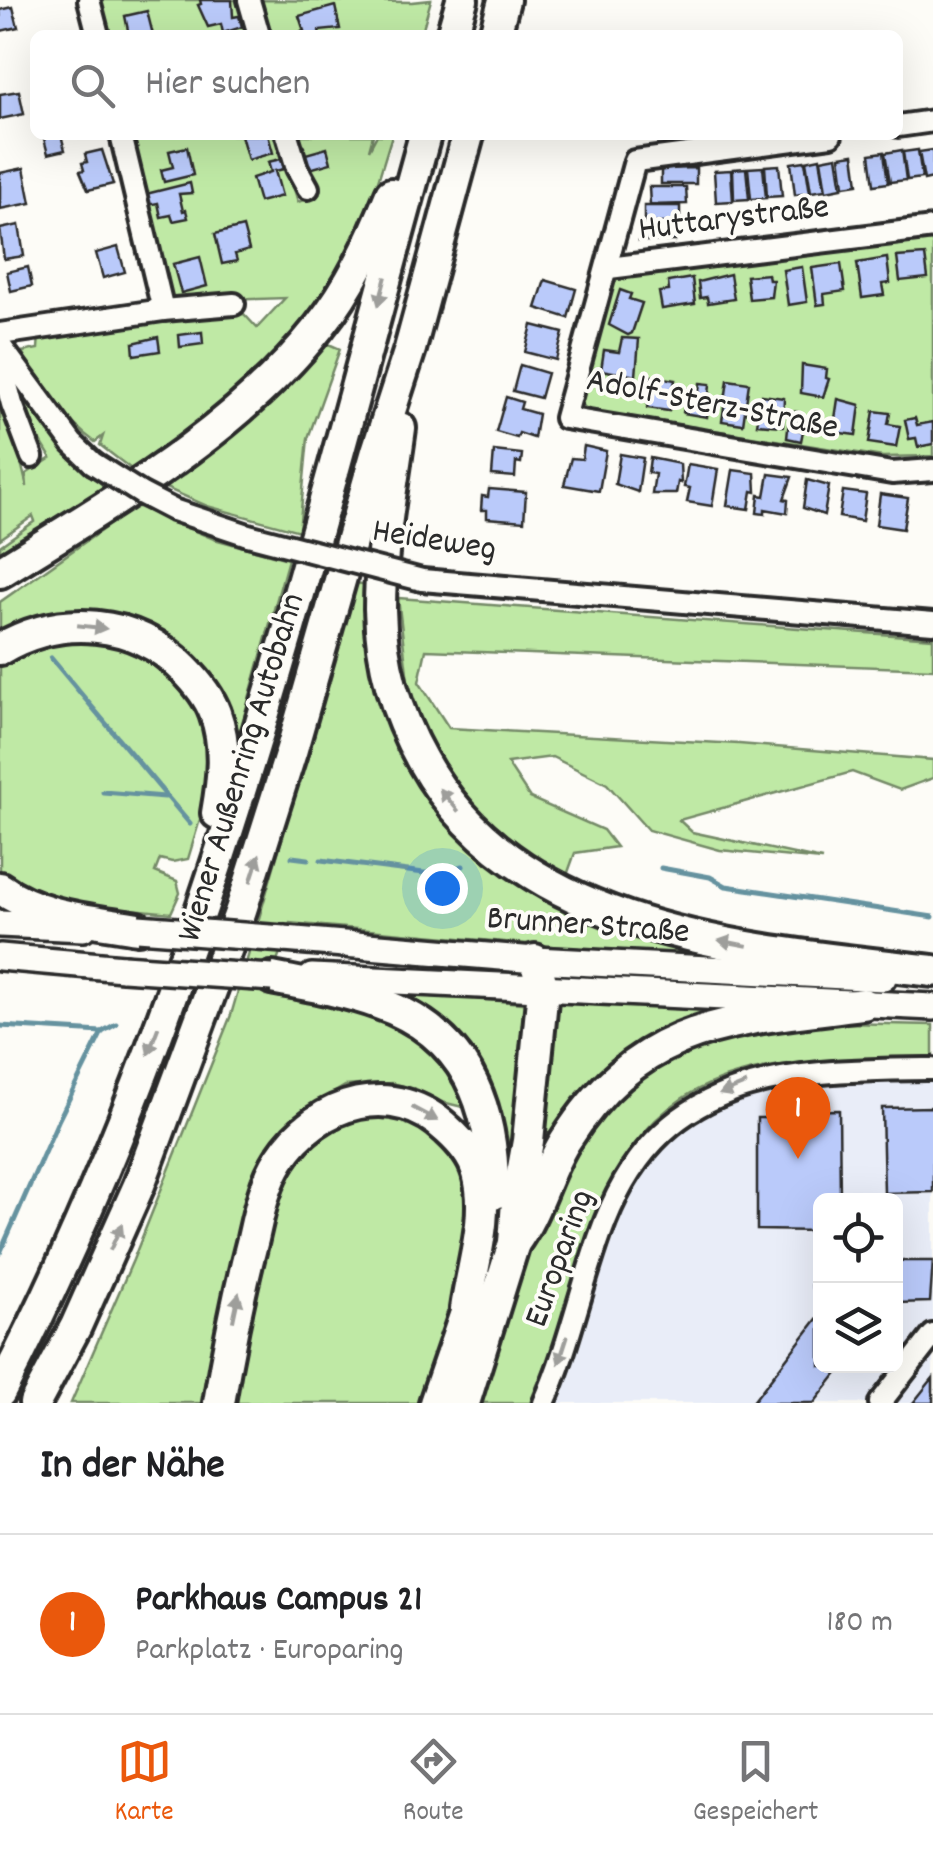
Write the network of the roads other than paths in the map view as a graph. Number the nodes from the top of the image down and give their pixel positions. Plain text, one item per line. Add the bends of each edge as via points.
1 (89, 0) edge
2 (249, 0) edge
3 (504, 0) edge
4 (97, 30) edge
5 (258, 30) edge
6 (495, 30) edge
7 (933, 121) edge
8 (903, 125) edge
9 (123, 140) edge
10 (289, 140) edge
11 (411, 140) edge
12 (424, 140) edge
13 (467, 140) edge
14 (793, 140) edge
15 (308, 188) dead end
16 (933, 228) edge
17 (609, 268) junction
18 (234, 304) dead end
19 (163, 310) junction
20 (0, 334) edge
21 (0, 346) edge
22 (410, 349) junction
23 (0, 359) edge
24 (32, 457) dead end
25 (933, 470) edge
26 (118, 498) junction
27 (0, 572) edge
28 (0, 589) edge
29 (933, 623) edge
30 (0, 649) edge
31 (0, 888) edge
32 (200, 917) junction
33 (0, 924) edge
34 (138, 928) junction
35 (0, 957) edge
36 (933, 972) edge
37 (540, 975) junction
38 (272, 978) junction
39 (933, 979) edge
40 (863, 1004) junction
41 (933, 1007) edge
42 (933, 1069) edge
43 (514, 1243) junction
44 (466, 1309) junction
45 (76, 1326) junction
46 (933, 1335) edge
47 (0, 1392) edge
48 (35, 1403) edge
49 (54, 1403) edge
50 (219, 1403) edge
51 (435, 1403) edge
52 (464, 1403) edge
53 (544, 1403) edge
54 (880, 1403) edge

1 - 4 street
2 - 5 street
3 - 6 highway
7 - 8 street
9 - 19 street
10 - 15 street
11 - 26 highway via 374,236 322,324 245,406
12 -> 32 highway, Wiener Außenring Autobahn
13 - 22 highway, Wiener Außenring Autobahn
14 - 17 street, Huttarystraße via 635,161
16 - 17 street, Huttarystraße
17 - 25 street, Adolf-Sterz-Straße via 565,418 892,472
18 - 19 street
19 - 20 street
21 - 29 street, Heideweg, bridge via 93,462 173,510 248,534 422,580
36 -> 22 highway via 732,943 610,911 510,860 469,824 434,782 405,729 387,672 380,610 384,537
45 -> 22 highway, Wiener Außenring Autobahn via 139,1185 241,910
23 - 24 street
26 - 27 highway
26 - 28 highway
30 -> 32 highway via 54,626 86,624 148,641 198,683 222,738 223,777
31 - 34 highway via 46,911
32 -> 47 highway, Wiener Außenring Autobahn via 86,1204
33 - 34 main road, Brunner Straße
34 - 37 main road, Brunner Straße, bridge via 284,939
35 - 38 main road, Brunner Straße, bridge
37 - 38 main road, Brunner Straße
37 - 39 main road, Brunner Straße
37 - 40 main road, Brunner Straße
37 - 43 highway
38 - 44 highway via 379,1003 420,1022 449,1046 473,1081 490,1132 493,1207 480,1277
40 - 41 main road, Brunner Straße
40 - 43 highway via 730,1020 644,1056 580,1117
42 -> 53 street, Europaring via 813,1072 750,1082 679,1118 617,1192
43 - 52 highway
50 -> 44 highway via 262,1202 278,1162 302,1130 333,1109 369,1100 405,1104 438,1120 465,1146 482,1204
44 - 51 highway
45 - 48 highway, Wiener Außenring Autobahn
45 - 49 highway
46 - 54 street

